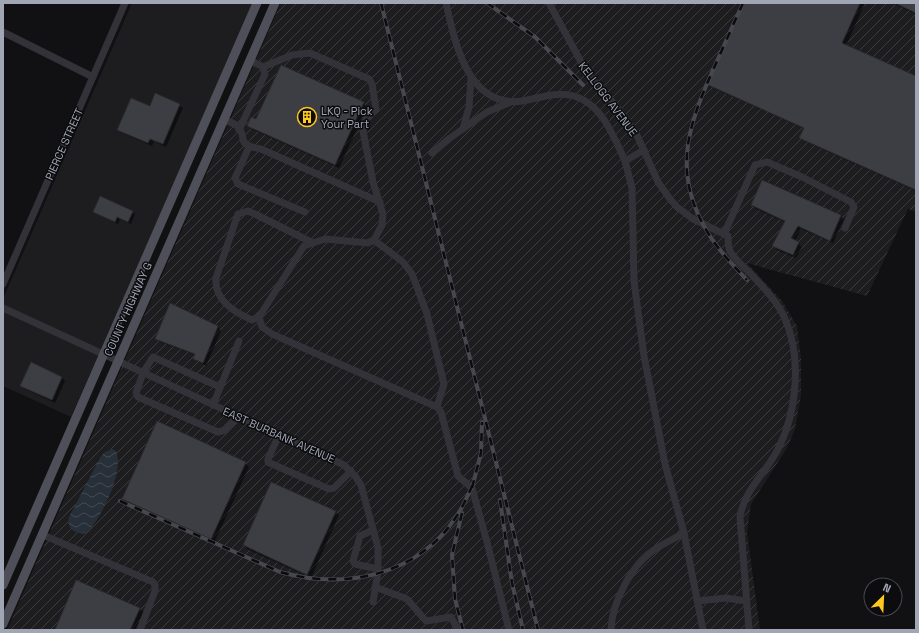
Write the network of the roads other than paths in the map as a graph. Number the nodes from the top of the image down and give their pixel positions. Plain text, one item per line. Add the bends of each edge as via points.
1 (125, 3) edge
2 (257, 3) edge
3 (275, 3) edge
4 (446, 3) edge
5 (549, 4) edge
6 (3, 32) edge
7 (250, 60) junction
8 (263, 66) junction
9 (93, 77) junction
10 (471, 78) junction
11 (512, 102) junction
12 (209, 114) junction
13 (224, 120) junction
14 (463, 129) junction
15 (239, 130) junction
16 (249, 147) junction
17 (644, 150) junction
18 (432, 153) dead end
19 (625, 161) junction
20 (380, 202) junction
21 (305, 212) dead end
22 (845, 228) dead end
23 (724, 234) junction
24 (374, 240) junction
25 (311, 242) junction
26 (3, 284) edge
27 (3, 308) edge
28 (259, 317) junction
29 (239, 341) dead end
30 (104, 355) junction
31 (118, 362) junction
32 (143, 373) junction
33 (220, 387) junction
34 (213, 405) junction
35 (437, 407) junction
36 (238, 416) junction
37 (279, 435) junction
38 (351, 471) junction
39 (373, 530) junction
40 (684, 533) junction
41 (42, 535) junction
42 (378, 569) junction
43 (3, 585) edge
44 (375, 587) junction
45 (697, 601) junction
46 (746, 601) junction
47 (373, 602) dead end
48 (3, 624) edge
49 (140, 630) edge
50 (458, 630) edge
51 (509, 630) edge
52 (611, 630) edge
53 (703, 630) edge
54 (750, 630) edge

1 - 9 street, PIERCE STREET
2 - 12 main road, COUNTY HIGHWAY G
3 - 7 main road, COUNTY HIGHWAY G
4 - 10 street via 460,58
5 - 17 street, KELLOGG AVENUE via 580,62 626,119
6 - 9 street
7 - 8 street
7 - 13 main road, COUNTY HIGHWAY G
8 - 15 street via 265,74
8 - 20 street via 292,55 310,53 369,79 376,109 366,119 363,130 373,182
9 - 26 street, PIERCE STREET
10 - 11 street via 488,95
10 - 14 street via 469,107
11 - 14 street via 487,112
11 - 19 street via 564,95 583,100 603,118
12 - 13 main road
12 - 30 main road, COUNTY HIGHWAY G
13 - 15 street via 236,125
13 - 31 main road, COUNTY HIGHWAY G
14 - 18 street
15 - 16 street via 242,140
16 - 20 street via 261,149
16 - 21 street via 235,178 238,184
17 - 19 street
17 - 23 street, KELLOGG AVENUE via 658,182 677,207 693,219
19 - 40 street via 632,188 637,313 665,464
20 - 24 street via 382,225
22 - 23 street via 854,207 851,202 766,162 755,165
23 - 46 street via 728,236 730,250 772,298 785,319 795,368 793,402 784,434 778,449 742,505 740,531
24 - 25 street via 368,243 325,239
24 - 35 street via 403,262 412,274 426,314 444,384
25 - 28 street via 299,252
25 - 28 street via 248,211 238,214 216,278 216,285 225,304 252,320
27 - 30 street, EAST BURBANK AVENUE
28 - 35 street via 262,327 272,334
29 - 33 street
30 - 31 street, EAST BURBANK AVENUE
30 - 43 main road, COUNTY HIGHWAY G
31 - 32 street, EAST BURBANK AVENUE
31 - 41 main road, COUNTY HIGHWAY G
32 - 33 street via 152,357
32 - 34 street, EAST BURBANK AVENUE
32 - 36 street via 136,391 138,397 197,424 221,432
33 - 34 street
34 - 36 street, EAST BURBANK AVENUE
35 - 51 street via 441,412 458,476 472,488
36 - 37 street, EAST BURBANK AVENUE
37 - 38 street, EAST BURBANK AVENUE via 335,460
37 - 38 street via 268,459 272,464 329,489 334,488
38 - 39 street, EAST BURBANK AVENUE via 364,493
39 - 42 street, EAST BURBANK AVENUE via 378,548
39 - 42 street via 360,536 353,561 355,564
40 - 45 street
40 - 52 street via 655,549 628,578 613,614
41 - 48 main road, COUNTY HIGHWAY G
41 - 49 street via 153,582 156,585 155,591
42 - 44 street, EAST BURBANK AVENUE
44 - 47 street, EAST BURBANK AVENUE
44 - 50 street via 407,599 426,621 451,617
45 - 46 street via 726,598
45 - 53 street
46 - 54 street

